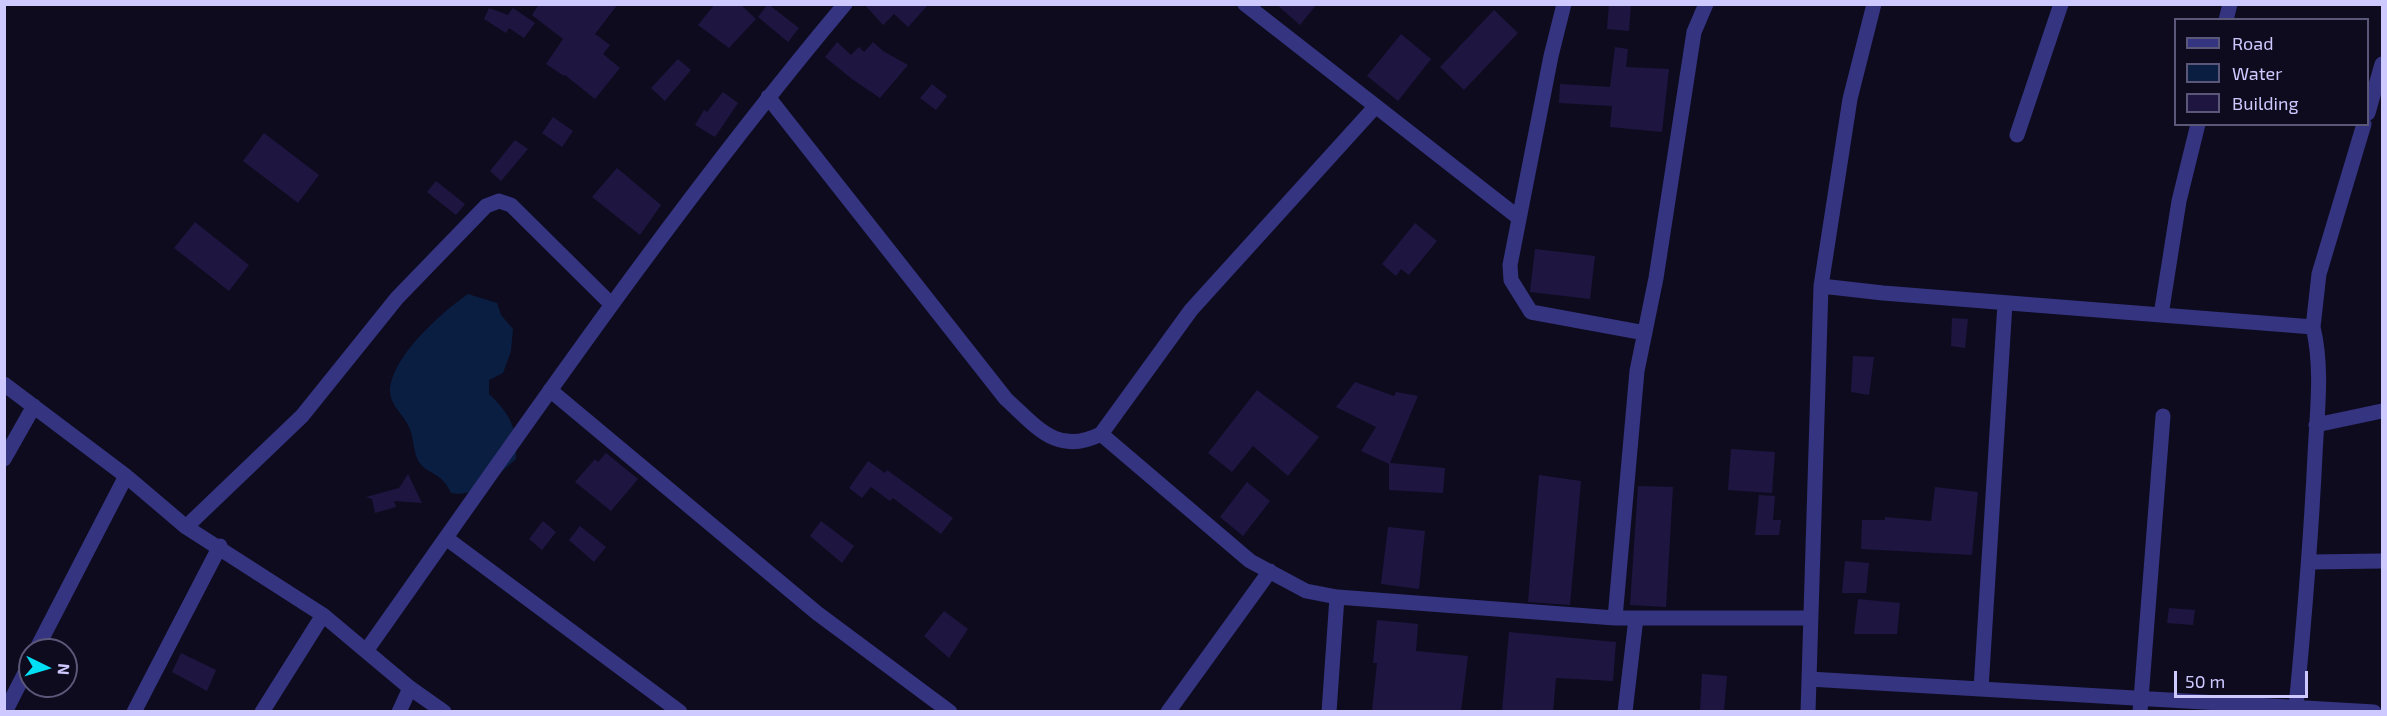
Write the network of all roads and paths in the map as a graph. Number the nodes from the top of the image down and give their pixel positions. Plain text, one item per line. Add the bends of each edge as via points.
1 (845, 4) edge
2 (1245, 4) edge
3 (1564, 4) edge
4 (1706, 4) edge
5 (1874, 4) edge
6 (2061, 4) edge
7 (2382, 64) edge
8 (768, 97) junction
9 (2369, 106) edge
10 (1375, 107) junction
11 (2198, 126) edge
12 (2363, 126) edge
13 (2017, 135) dead end
14 (1519, 218) junction
15 (1821, 286) junction
16 (2005, 303) junction
17 (611, 304) junction
18 (2162, 315) junction
19 (2313, 327) junction
20 (1645, 333) junction
21 (4, 384) edge
22 (550, 390) junction
23 (34, 406) junction
24 (2382, 411) edge
25 (2163, 416) dead end
26 (2316, 425) junction
27 (1101, 434) junction
28 (4, 459) edge
29 (126, 476) junction
30 (186, 527) junction
31 (446, 538) junction
32 (220, 546) junction
33 (2382, 561) edge
34 (2310, 562) junction
35 (1270, 571) junction
36 (1337, 597) junction
37 (323, 615) junction
38 (1615, 618) junction
39 (1636, 618) junction
40 (1811, 618) junction
41 (42, 638) edge
42 (366, 651) junction
43 (1809, 679) junction
44 (18, 686) edge
45 (410, 688) junction
46 (1981, 689) junction
47 (2140, 705) edge
48 (2296, 707) junction
49 (5, 711) edge
50 (134, 711) edge
51 (262, 711) edge
52 (399, 711) edge
53 (444, 711) edge
54 (680, 711) edge
55 (950, 711) edge
56 (1168, 711) edge
57 (1329, 711) edge
58 (1625, 711) edge
59 (1808, 711) edge
60 (2373, 711) edge

1 - 8 street
2 - 10 street
3 - 14 street
4 - 20 street via 1694,32
5 - 15 street via 1850,99
6 - 13 street
7 - 9 street
8 - 17 street
8 - 27 street via 1006,399 1042,431 1068,444
10 - 14 street
10 - 27 street via 1191,310
11 - 18 street via 2179,201
12 - 19 street via 2319,274
14 - 20 street via 1511,280 1531,312
15 - 16 street
15 - 40 street
16 - 18 street
16 - 46 street
17 - 22 street
17 - 30 street via 511,205 499,201 486,206 397,298 302,416
18 - 19 street
19 - 26 street via 2318,349
20 - 38 street via 1631,422
21 - 23 street
22 - 31 street
22 - 55 street via 817,613
23 - 28 street
23 - 29 street
24 - 26 street
25 - 47 street
26 - 34 street
27 - 35 street via 1242,554
29 - 30 street
29 - 41 street
30 - 32 street
31 - 42 street
31 - 54 street
32 - 37 street
32 - 50 street
33 - 34 street
34 - 48 street
35 - 36 street via 1306,591
35 - 56 street
36 - 38 street
36 - 57 street
37 - 42 street
37 - 51 street
38 - 39 street
39 - 40 street
39 - 58 street
40 - 43 street
42 - 45 street
43 - 46 street
43 - 59 street
44 - 49 street
45 - 52 street
45 - 53 street
46 - 47 street
47 - 48 street
48 - 60 street

